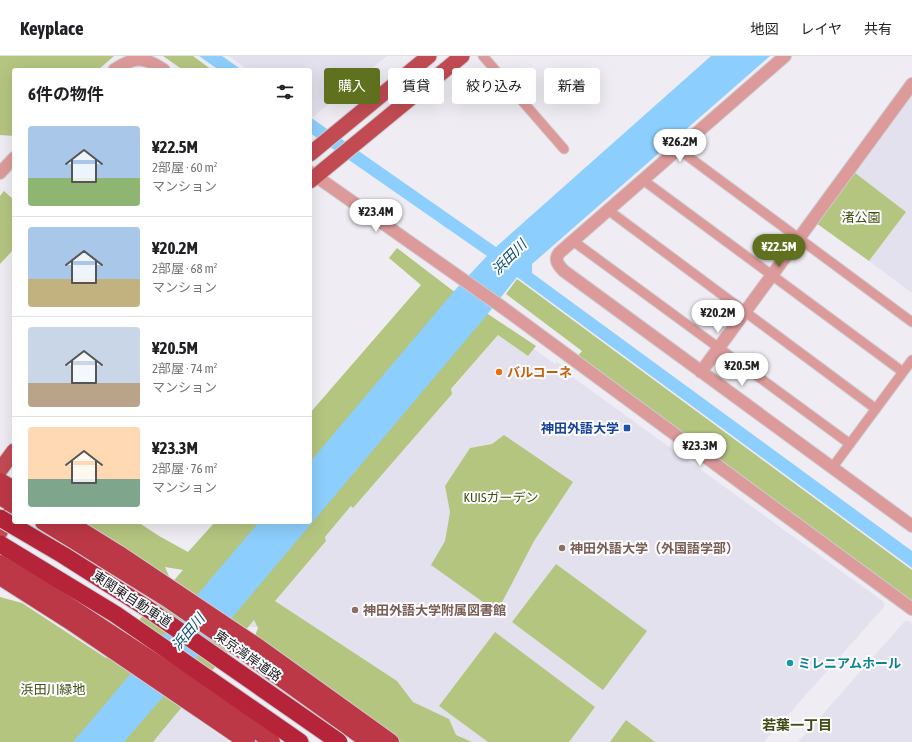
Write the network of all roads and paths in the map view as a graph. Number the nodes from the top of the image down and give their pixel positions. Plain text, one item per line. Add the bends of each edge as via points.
1 (429, 56) edge
2 (462, 56) edge
3 (483, 56) edge
4 (785, 56) edge
5 (117, 68) edge
6 (161, 68) edge
7 (912, 84) edge
8 (564, 149) dead end
9 (678, 149) junction
10 (312, 152) edge
11 (12, 160) edge
12 (0, 173) edge
13 (312, 177) edge
14 (643, 180) junction
15 (608, 210) junction
16 (799, 238) junction
17 (573, 241) junction
18 (772, 275) junction
19 (745, 312) junction
20 (912, 322) edge
21 (718, 348) junction
22 (912, 360) edge
23 (701, 372) junction
24 (903, 372) junction
25 (876, 409) junction
26 (850, 444) junction
27 (12, 453) edge
28 (832, 468) junction
29 (0, 470) edge
30 (0, 481) edge
31 (12, 488) edge
32 (0, 497) edge
33 (12, 505) edge
34 (12, 510) edge
35 (0, 518) edge
36 (46, 524) edge
37 (71, 524) edge
38 (912, 526) edge
39 (0, 532) edge
40 (0, 544) edge
41 (0, 563) edge
42 (0, 577) edge
43 (912, 609) edge
44 (247, 742) edge
45 (272, 742) edge
46 (300, 742) edge
47 (339, 742) edge
48 (369, 742) edge
49 (391, 742) edge

1 - 10 main road
2 - 13 main road
3 - 8 street
4 - 9 street
5 - 6 street via 129,59 137,57 146,58
7 - 16 street
9 - 14 street
9 - 16 street
11 - 12 street
13 - 43 street via 457,274
14 - 15 street
14 - 18 street
15 - 17 street
15 - 19 street
16 - 18 street
16 - 20 street
17 - 21 street
17 - 23 street via 556,256 560,266
18 - 19 street
18 - 24 street
19 - 21 street
19 - 25 street
21 - 23 street
21 - 26 street
22 - 24 street
23 - 28 street
24 - 25 street
25 - 26 street
26 - 28 street
27 - 29 main road
28 - 38 street
30 - 31 highway
32 - 33 highway
34 - 39 main road
35 - 47 highway, 東関東自動車道, bridge via 145,607
36 - 48 highway, 東京湾岸道路 via 167,599
37 - 49 highway via 260,648
40 - 46 highway, 東関東自動車道 via 115,614
41 - 45 highway via 181,679
42 - 44 highway via 69,620

